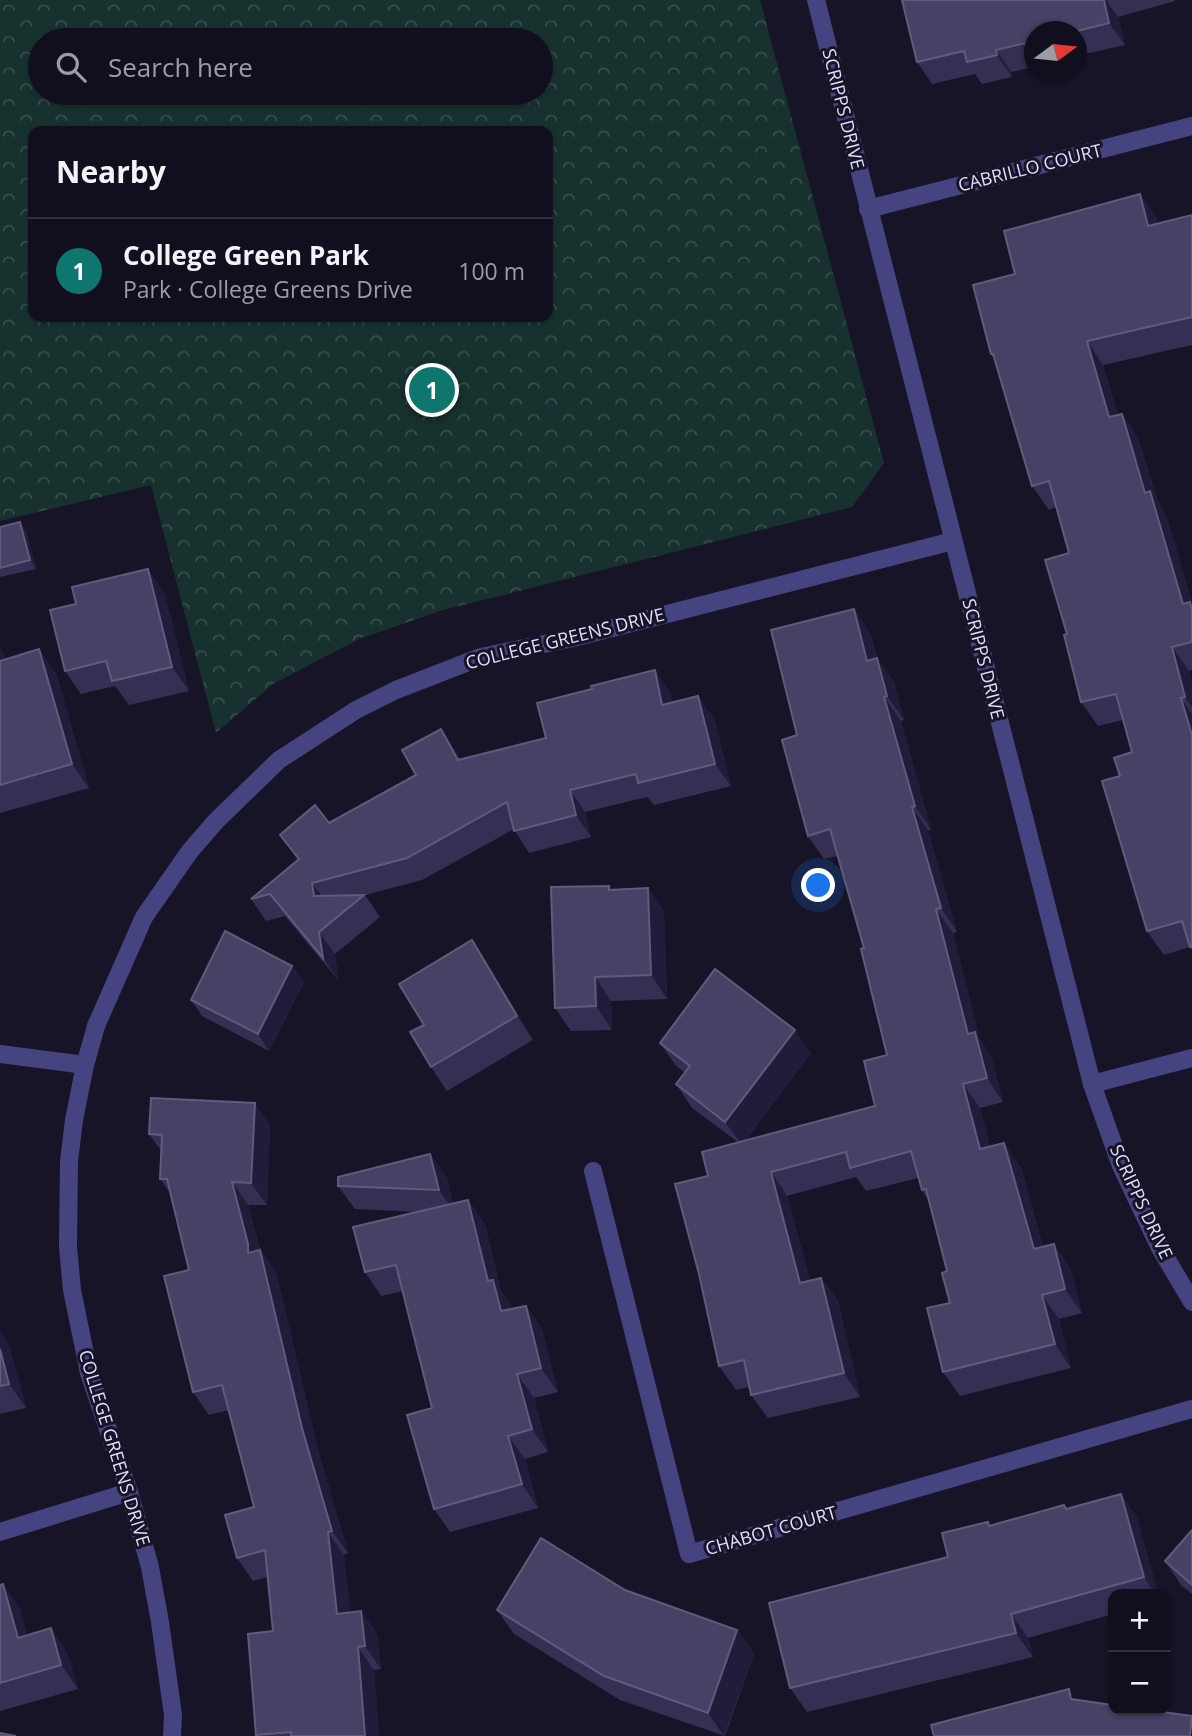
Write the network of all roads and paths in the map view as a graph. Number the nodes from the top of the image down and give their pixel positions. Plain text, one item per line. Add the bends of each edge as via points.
1 (816, 0) edge
2 (1192, 126) edge
3 (868, 209) junction
4 (953, 541) junction
5 (0, 1054) edge
6 (1192, 1058) edge
7 (85, 1065) junction
8 (1092, 1084) junction
9 (593, 1171) dead end
10 (1192, 1303) edge
11 (1192, 1409) edge
12 (129, 1492) junction
13 (0, 1532) edge
14 (172, 1736) edge

1 - 3 street, SCRIPPS DRIVE
2 - 3 street, CABRILLO COURT
3 - 4 street, SCRIPPS DRIVE
4 - 7 street, COLLEGE GREENS DRIVE via 573,638 481,657 356,710 279,760 190,851 144,917 96,1026
4 - 8 street, SCRIPPS DRIVE
5 - 7 street
6 - 8 street
7 - 12 street, COLLEGE GREENS DRIVE via 69,1161 72,1290 89,1373
8 - 10 street, SCRIPPS DRIVE via 1121,1166
9 - 11 street, CHABOT COURT via 689,1554
12 - 13 street
12 - 14 street, COLLEGE GREENS DRIVE via 160,1622

